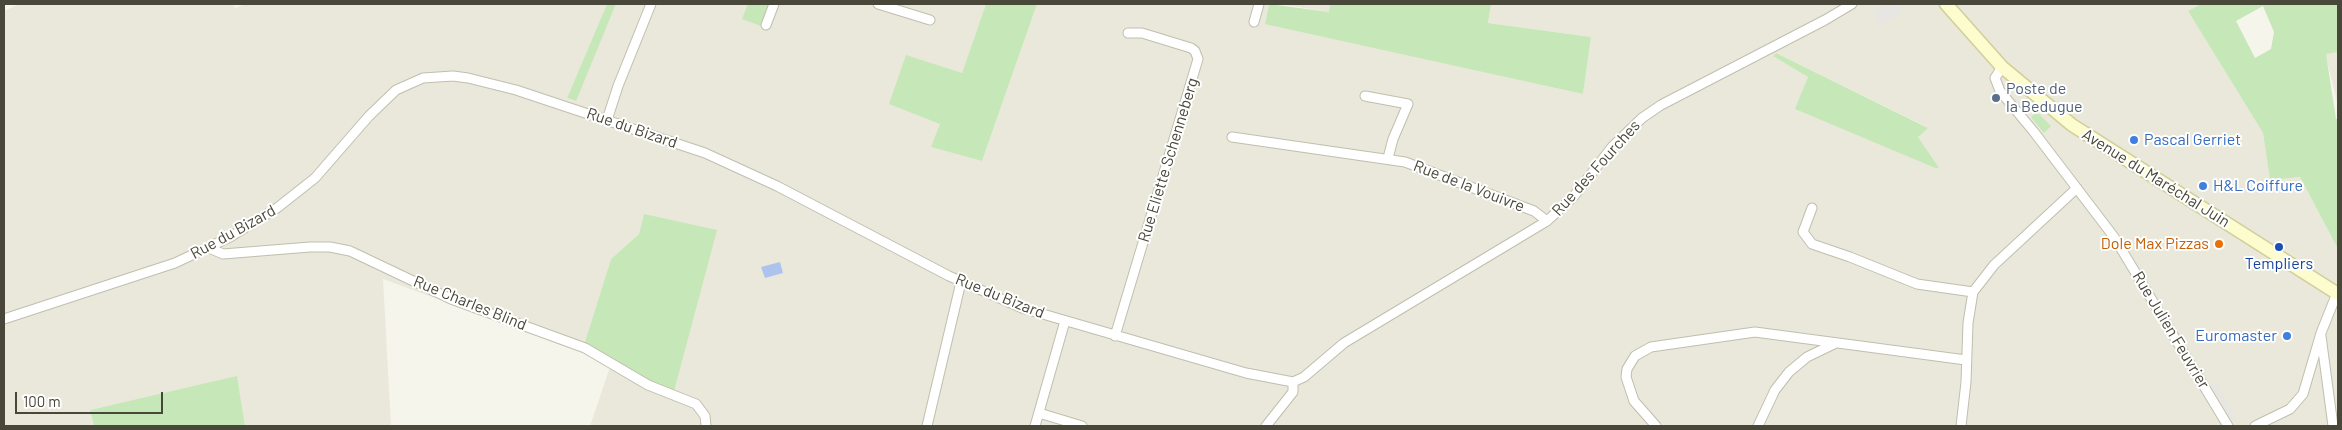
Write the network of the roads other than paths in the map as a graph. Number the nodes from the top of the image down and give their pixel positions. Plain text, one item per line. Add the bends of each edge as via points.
1 (651, 4) edge
2 (774, 4) edge
3 (878, 4) edge
4 (1259, 4) edge
5 (1852, 4) edge
6 (1946, 4) edge
7 (930, 20) dead end
8 (1254, 22) dead end
9 (766, 25) dead end
10 (1128, 33) dead end
11 (2002, 67) junction
12 (1364, 96) dead end
13 (607, 120) junction
14 (1232, 137) dead end
15 (1388, 158) junction
16 (2077, 188) junction
17 (1812, 208) dead end
18 (1547, 221) junction
19 (209, 248) junction
20 (961, 282) junction
21 (1973, 292) junction
22 (2338, 293) edge
23 (4, 319) edge
24 (1065, 321) junction
25 (2321, 333) junction
26 (1115, 336) junction
27 (1836, 343) junction
28 (1966, 360) junction
29 (1293, 382) junction
30 (1039, 413) junction
31 (706, 426) edge
32 (927, 426) edge
33 (1035, 426) edge
34 (1082, 426) edge
35 (1266, 426) edge
36 (1656, 426) edge
37 (1758, 426) edge
38 (1961, 426) edge
39 (2228, 426) edge
40 (2254, 426) edge
41 (2333, 426) edge

1 - 13 street
2 - 9 street
3 - 7 street
4 - 8 street
5 - 18 street, Rue des Fourches via 1642,118 1612,147 1574,196
6 - 11 main road, Avenue du Maréchal Juin
10 - 26 street, Rue Eliette Schenneberg via 1142,33 1191,48 1198,59
11 - 16 street, Rue Julien Feuvrier via 1995,78 2000,91
11 - 22 main road, Avenue du Maréchal Juin via 2072,125
12 - 15 street via 1408,104
13 - 19 street, Rue du Bizard via 468,78 423,78 408,83 384,101 302,189 251,225
13 - 20 street, Rue du Bizard via 705,153 741,169
14 - 15 street, Rue de la Vouivre
15 - 18 street, Rue de la Vouivre via 1477,188 1534,211
16 - 21 street via 1994,265
16 - 39 street, Rue Julien Feuvrier via 2122,250
17 - 21 street via 1803,232 1812,244 1917,284
18 - 29 street, Rue des Fourches via 1366,328 1330,353 1304,377
19 - 23 street, Rue du Bizard via 140,275
19 - 31 street, Rue Charles Blind via 223,254 310,247 350,250 451,299 592,351 648,384 696,404 705,416
20 - 24 street, Rue du Bizard via 1001,300
20 - 32 street
21 - 28 street
22 - 25 street
24 - 26 street, Rue du Bizard
24 - 30 street
25 - 40 street via 2298,400 2290,409
25 - 41 street
26 - 29 street, Rue du Bizard via 1246,373
27 - 28 street
27 - 36 street via 1755,332 1645,349 1630,362 1626,377 1634,401
27 - 37 street via 1788,372 1775,390
28 - 38 street
29 - 35 street via 1293,392
30 - 33 street
30 - 34 street

